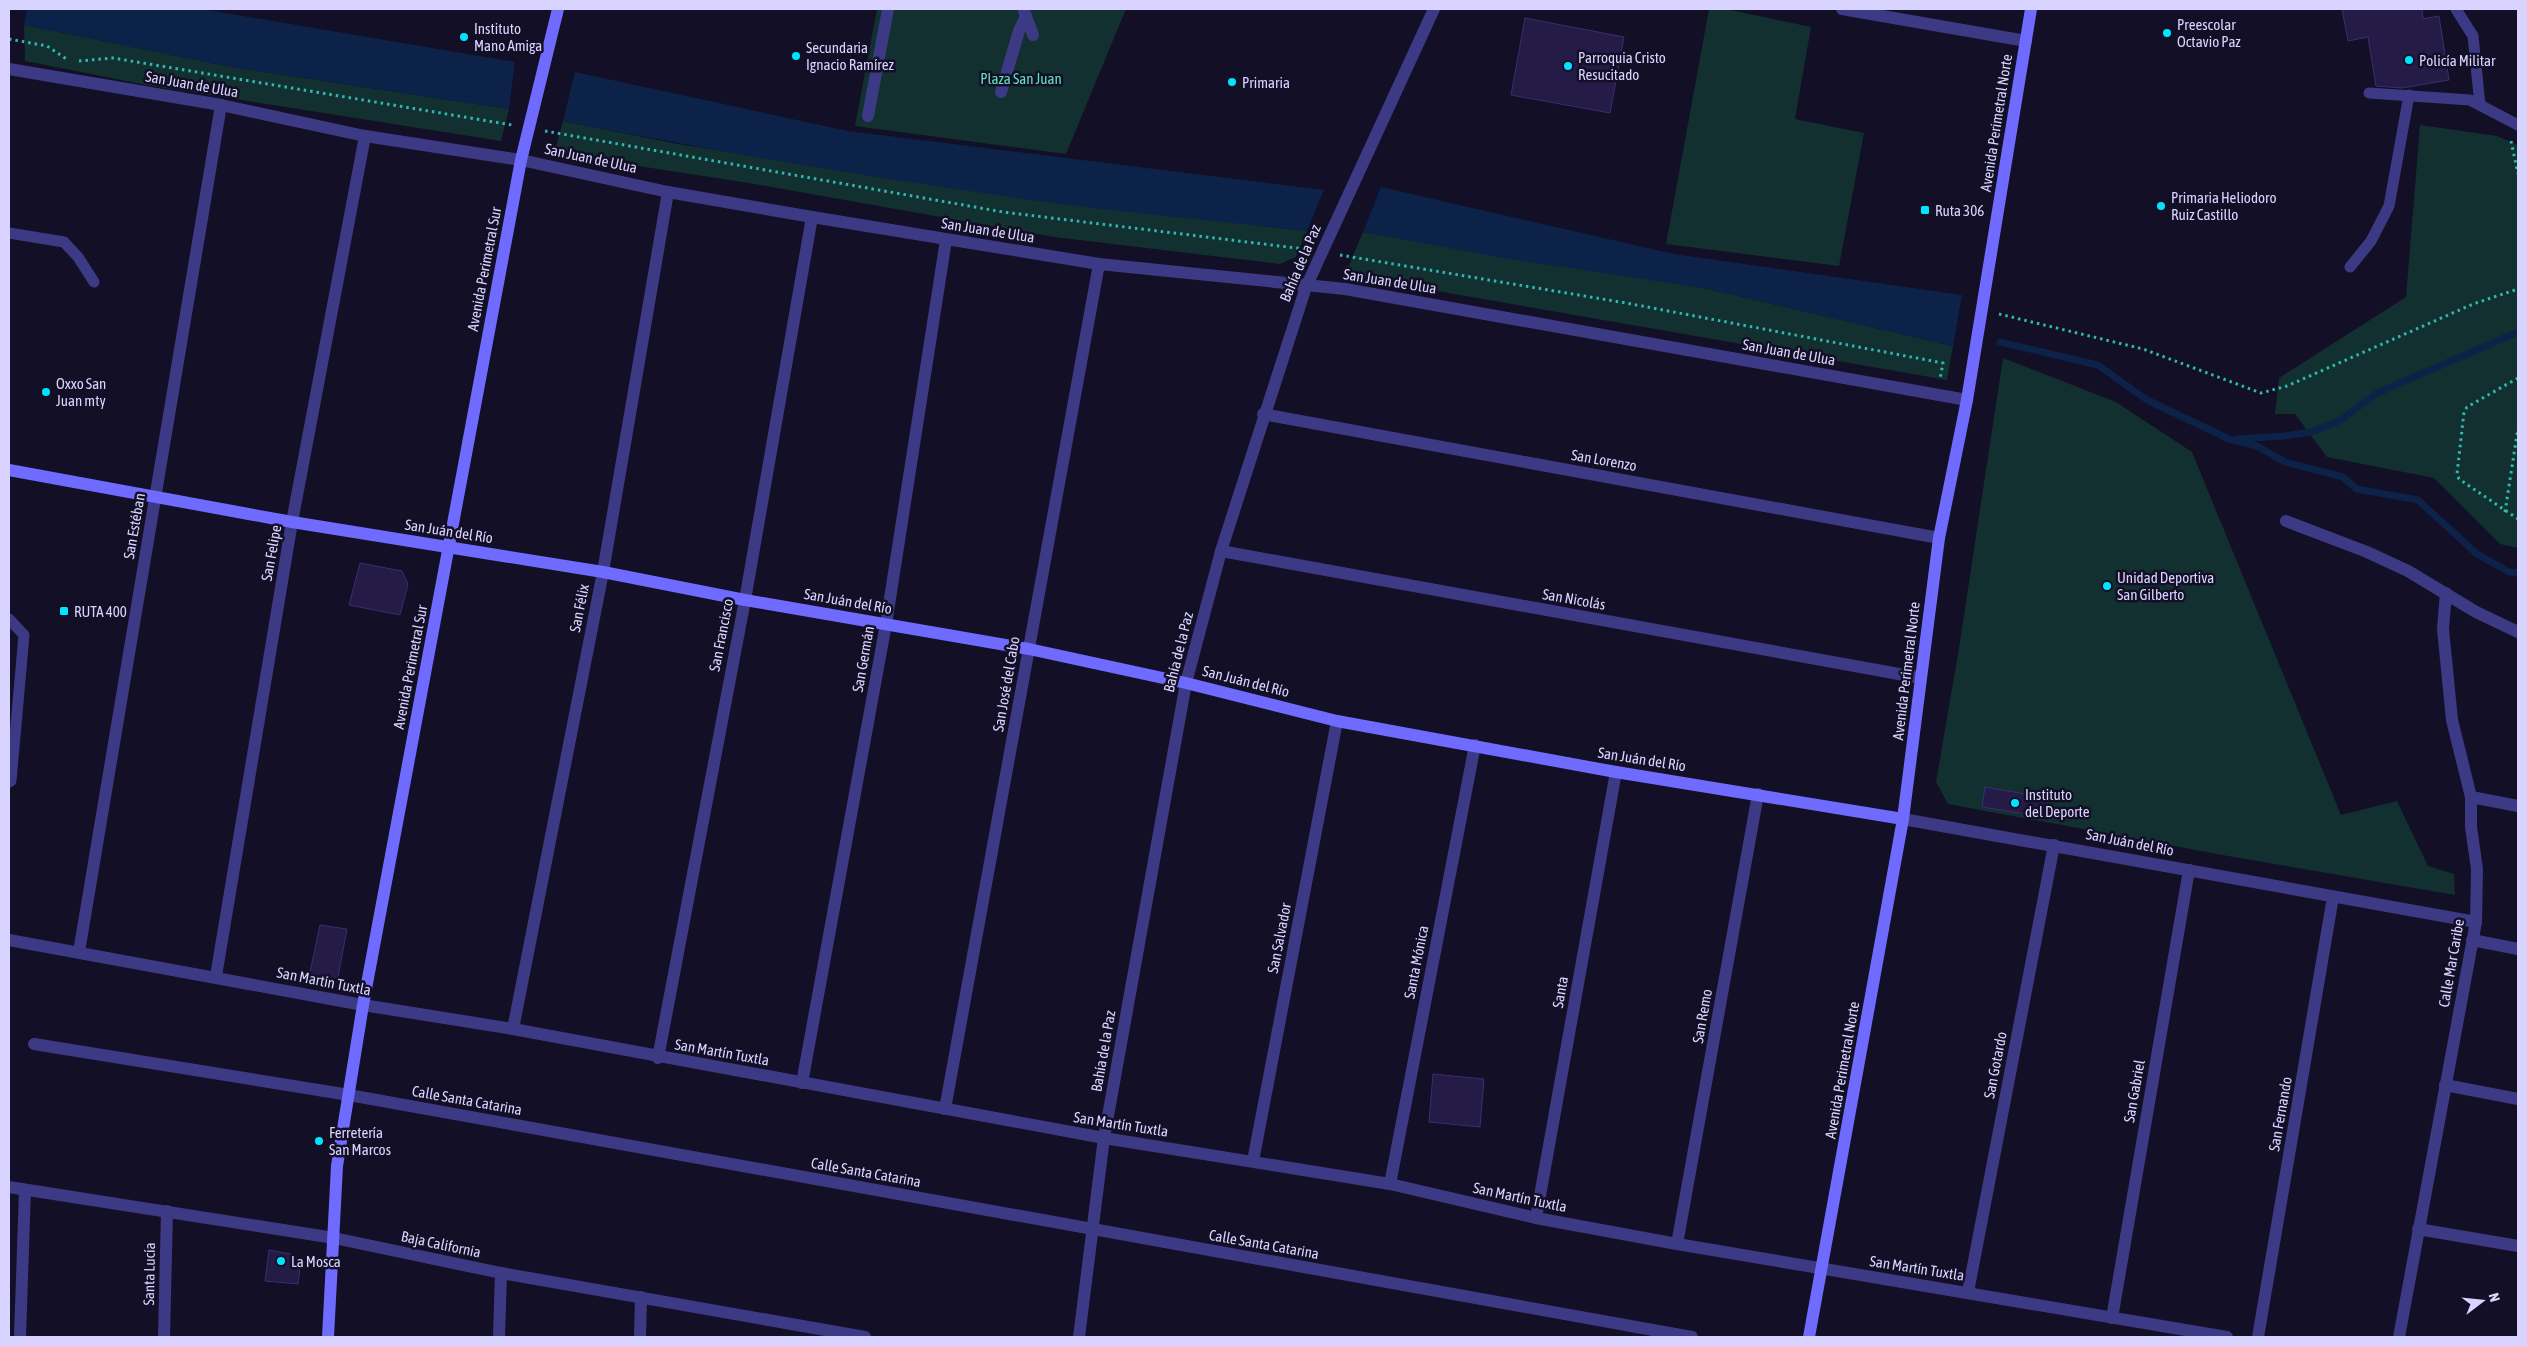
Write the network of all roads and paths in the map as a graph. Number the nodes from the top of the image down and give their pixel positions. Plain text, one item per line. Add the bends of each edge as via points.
1 (558, 9) edge
2 (888, 9) edge
3 (1434, 9) edge
4 (1842, 9) edge
5 (2031, 9) edge
6 (2456, 9) edge
7 (1025, 12) edge
8 (1034, 35) dead end
9 (9, 38) edge
10 (2026, 41) junction
11 (9, 69) edge
12 (1001, 92) dead end
13 (2369, 93) dead end
14 (2408, 95) junction
15 (221, 104) junction
16 (2480, 105) junction
17 (868, 116) dead end
18 (2514, 123) edge
19 (529, 128) junction
20 (365, 136) junction
21 (521, 160) junction
22 (2518, 174) edge
23 (668, 192) junction
24 (812, 217) junction
25 (9, 233) edge
26 (946, 240) junction
27 (1322, 252) junction
28 (1099, 264) junction
29 (2350, 267) dead end
30 (94, 282) dead end
31 (1306, 287) junction
32 (2518, 289) edge
33 (1982, 309) junction
34 (2518, 378) edge
35 (1938, 394) junction
36 (1967, 400) junction
37 (1263, 414) junction
38 (2518, 428) edge
39 (2516, 452) edge
40 (9, 470) edge
41 (155, 495) junction
42 (2505, 512) junction
43 (2518, 519) edge
44 (2286, 521) dead end
45 (292, 522) junction
46 (1939, 538) junction
47 (449, 547) junction
48 (1221, 551) junction
49 (602, 572) junction
50 (2446, 594) junction
51 (745, 600) junction
52 (9, 619) edge
53 (886, 624) junction
54 (2518, 632) edge
55 (1029, 649) junction
56 (1921, 678) junction
57 (1186, 682) junction
58 (1337, 721) junction
59 (1474, 745) junction
60 (1616, 772) junction
61 (9, 782) edge
62 (1758, 794) junction
63 (2471, 797) junction
64 (2518, 806) edge
65 (1903, 819) junction
66 (2054, 844) junction
67 (2189, 870) junction
68 (2333, 897) junction
69 (2476, 922) junction
70 (9, 940) edge
71 (2472, 940) junction
72 (2518, 949) edge
73 (79, 952) junction
74 (216, 976) junction
75 (363, 1005) junction
76 (513, 1029) junction
77 (34, 1044) dead end
78 (658, 1058) junction
79 (802, 1082) junction
80 (2445, 1084) junction
81 (349, 1096) junction
82 (2518, 1099) edge
83 (945, 1109) junction
84 (1104, 1138) junction
85 (1253, 1161) junction
86 (1390, 1184) junction
87 (9, 1187) edge
88 (25, 1190) junction
89 (166, 1211) junction
90 (1536, 1218) junction
91 (2418, 1229) junction
92 (1093, 1230) junction
93 (334, 1238) junction
94 (1678, 1244) junction
95 (2518, 1246) edge
96 (1823, 1269) junction
97 (501, 1273) junction
98 (1968, 1292) junction
99 (642, 1297) junction
100 (2112, 1318) junction
101 (787, 1331) edge
102 (20, 1337) edge
103 (164, 1337) edge
104 (328, 1337) edge
105 (499, 1337) edge
106 (640, 1337) edge
107 (865, 1337) edge
108 (1079, 1337) edge
109 (1692, 1337) edge
110 (1809, 1337) edge
111 (2227, 1337) edge
112 (2258, 1337) edge
113 (2399, 1337) edge

1 - 19 street, Avenida Perimetral Sur
2 - 17 street
3 - 27 street, Bahía de la Paz
4 - 10 street
5 - 10 street, Avenida Perimetral Norte
6 - 16 lane via 2473,36
7 - 8 street
7 - 12 street
9 - 19 path via 47,46 71,62 113,58
10 - 33 street, Avenida Perimetral Norte
11 - 15 street, San Juan de Ulua
13 - 14 lane
14 - 16 lane via 2456,98
14 - 29 lane via 2389,206 2371,241
15 - 20 street, San Juan de Ulua
15 - 41 street, San Estéban
16 - 18 lane
18 - 22 path via 2512,149
19 - 21 street, Avenida Perimetral Sur
19 - 27 path via 1003,212
20 - 21 street, San Juan de Ulua
20 - 45 street, San Felipe
21 - 23 street, San Juan de Ulua
21 - 47 street, Avenida Perimetral Sur
23 - 24 street, San Juan de Ulua
23 - 49 street, San Félix
24 - 26 street, San Juan de Ulua
24 - 51 street, San Francisco
25 - 30 lane via 64,242
26 - 28 street, San Juan de Ulua
26 - 53 street, San Germán
27 - 31 street, Bahía de la Paz
27 - 35 path via 1626,303 1943,363
28 - 31 street, San Juan de Ulua
28 - 55 street, San José del Cabo
31 - 35 street, San Juan de Ulua via 1345,289
31 - 37 street, Bahía de la Paz
32 - 33 path via 2472,304 2287,386 2261,393 2143,349
33 - 36 street, Avenida Perimetral Norte
34 - 42 path via 2467,407 2464,412 2460,479
35 - 36 street, San Juan de Ulua
36 - 46 street, Avenida Perimetral Norte
37 - 46 street, San Lorenzo
37 - 48 street, Bahía de la Paz
38 - 39 path
39 - 42 path
40 - 41 street, San Juán del Río
41 - 45 street, San Juán del Río
41 - 73 street, San Estéban
42 - 43 path
44 - 50 street via 2408,571
45 - 47 street, San Juán del Río
45 - 74 street, San Felipe
46 - 56 street, Avenida Perimetral Norte
47 - 49 street, San Juán del Río
47 - 75 street, Avenida Perimetral Sur
48 - 56 street, San Nicolás
48 - 57 street, Bahía de la Paz
49 - 51 street, San Juán del Río
49 - 76 street, San Félix
50 - 54 street
50 - 63 street, Calle Mar Caribe via 2443,629 2452,720
51 - 53 street, San Juán del Río
51 - 78 street, San Francisco
52 - 61 lane via 24,635
53 - 55 street, San Juán del Río
53 - 79 street, San Germán
55 - 57 street, San Juán del Río
55 - 83 street, San José del Cabo
56 - 65 street, Avenida Perimetral Norte
57 - 58 street, San Juán del Río
57 - 84 street, Bahía de la Paz
58 - 59 street, San Juán del Río
58 - 85 street, San Salvador
59 - 60 street, San Juán del Río
59 - 86 street, Santa Mónica
60 - 62 street, San Juán del Río
60 - 90 street, Santa
62 - 65 street, San Juán del Río
62 - 94 street, San Remo
63 - 64 street
63 - 69 street, Calle Mar Caribe via 2477,869
65 - 66 street, San Juán del Río
65 - 96 street, Avenida Perimetral Norte
66 - 67 street, San Juán del Río
66 - 98 street, San Gotardo
67 - 68 street, San Juán del Río
67 - 100 street, San Gabriel
68 - 69 street, San Juán del Río
68 - 112 street, San Fernando
69 - 71 street, Calle Mar Caribe
70 - 73 street, San Martín Tuxtla
71 - 72 street
71 - 80 street, Calle Mar Caribe
73 - 74 street, San Martín Tuxtla
74 - 75 street, San Martín Tuxtla
75 - 76 street, San Martín Tuxtla
75 - 81 street, Avenida Perimetral Sur
76 - 78 street, San Martín Tuxtla
77 - 81 street, Calle Santa Catarina
78 - 79 street, San Martín Tuxtla
79 - 83 street, San Martín Tuxtla
80 - 82 street
80 - 91 street, Calle Mar Caribe
81 - 92 street, Calle Santa Catarina
81 - 93 street, Avenida Perimetral Sur via 336,1166
83 - 84 street, San Martín Tuxtla
84 - 85 street, San Martín Tuxtla
84 - 92 street, Bahía de la Paz
85 - 86 street, San Martín Tuxtla
86 - 90 street, San Martín Tuxtla
87 - 88 street, Baja California
88 - 89 street, Baja California
88 - 102 street
89 - 93 street, Baja California
89 - 103 street, Santa Lucía
90 - 94 street, San Martín Tuxtla
91 - 95 street
91 - 113 street, Calle Mar Caribe
92 - 108 street, Bahía de la Paz
92 - 109 street, Calle Santa Catarina
93 - 97 street, Baja California
93 - 104 street, Avenida Perimetral Sur
94 - 96 street, San Martín Tuxtla
96 - 98 street, San Martín Tuxtla
96 - 110 street, Avenida Perimetral Norte
97 - 99 street, Baja California
97 - 105 street
98 - 100 street, San Martín Tuxtla
99 - 101 street, Baja California
99 - 106 street
100 - 111 street, San Martín Tuxtla
101 - 107 street, Baja California

